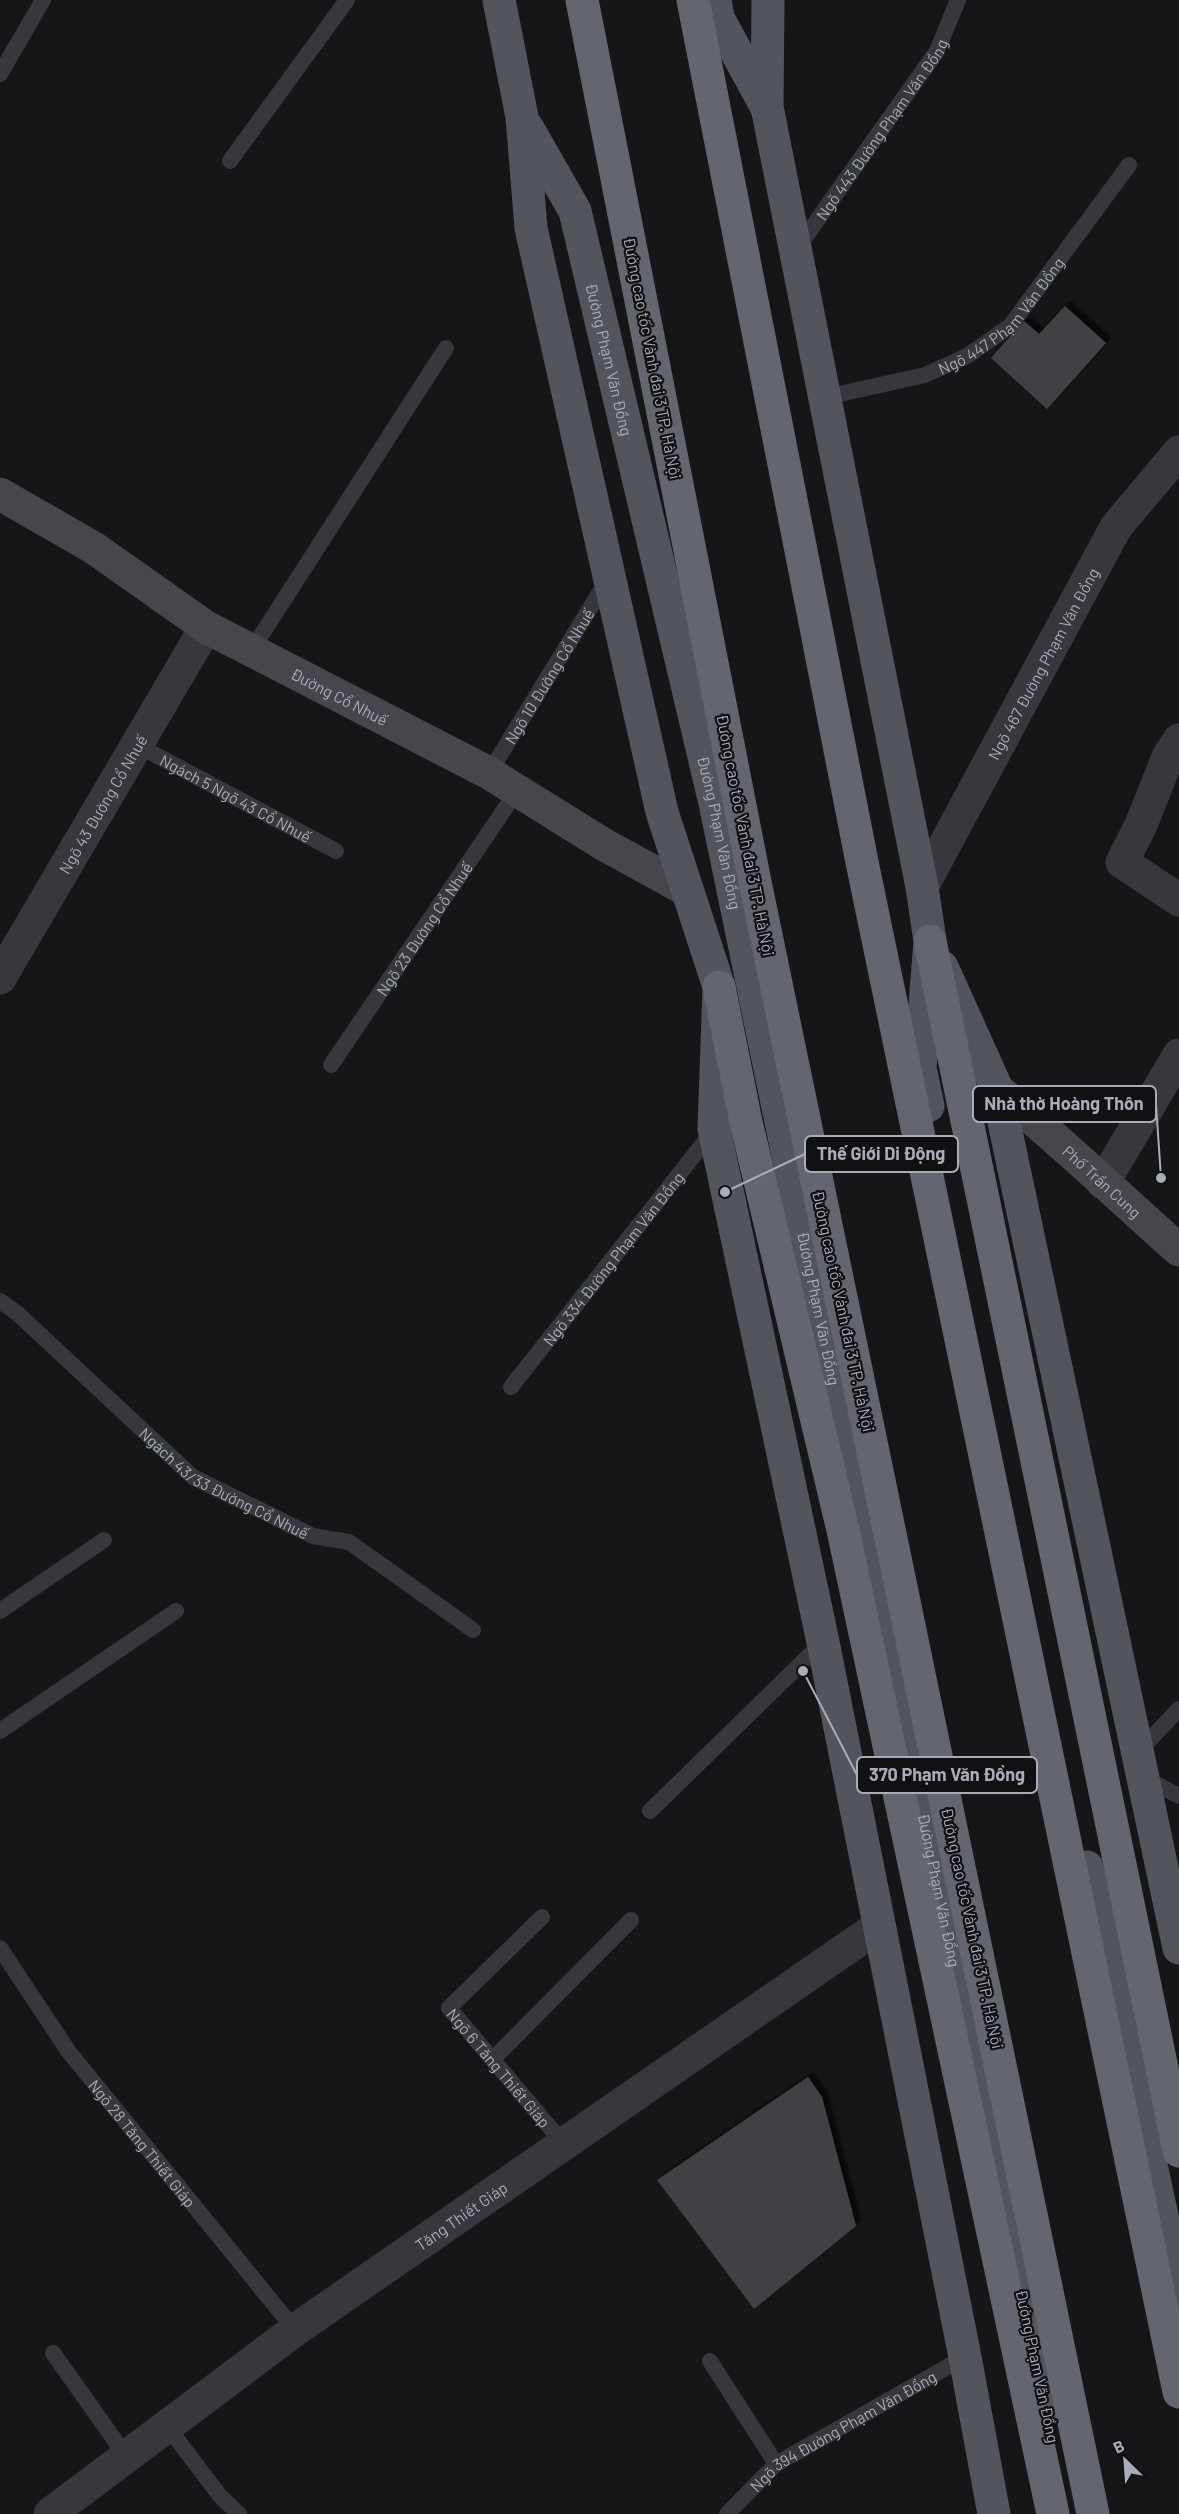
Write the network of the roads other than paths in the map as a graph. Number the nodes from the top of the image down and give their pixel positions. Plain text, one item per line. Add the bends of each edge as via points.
1 (43, 0) edge
2 (347, 0) edge
3 (499, 0) edge
4 (582, 0) edge
5 (693, 0) edge
6 (715, 0) edge
7 (768, 0) edge
8 (958, 0) edge
9 (0, 74) edge
10 (766, 107) junction
11 (522, 117) junction
12 (230, 161) dead end
13 (1129, 165) dead end
14 (795, 251) junction
15 (446, 348) dead end
16 (826, 398) junction
17 (1179, 452) edge
18 (0, 494) edge
19 (609, 578) junction
20 (206, 627) junction
21 (251, 651) junction
22 (1179, 740) edge
23 (137, 745) junction
24 (489, 773) junction
25 (517, 791) junction
26 (336, 851) dead end
27 (922, 887) junction
28 (685, 889) junction
29 (1179, 900) edge
30 (930, 941) junction
31 (0, 978) edge
32 (719, 987) junction
33 (1179, 1055) edge
34 (331, 1065) dead end
35 (997, 1089) junction
36 (714, 1129) junction
37 (1103, 1183) junction
38 (1179, 1250) edge
39 (0, 1301) edge
40 (511, 1387) dead end
41 (104, 1540) dead end
42 (0, 1611) edge
43 (176, 1611) dead end
44 (473, 1630) dead end
45 (823, 1642) junction
46 (1179, 1709) edge
47 (0, 1731) edge
48 (1140, 1765) junction
49 (1179, 1796) edge
50 (650, 1811) dead end
51 (542, 1917) dead end
52 (631, 1920) dead end
53 (879, 1926) junction
54 (0, 1948) edge
55 (1179, 1948) edge
56 (493, 2059) junction
57 (564, 2144) junction
58 (1179, 2151) edge
59 (1179, 2295) edge
60 (295, 2330) junction
61 (53, 2353) dead end
62 (965, 2357) junction
63 (710, 2361) dead end
64 (1179, 2392) edge
65 (167, 2426) junction
66 (126, 2456) junction
67 (776, 2464) junction
68 (50, 2514) edge
69 (238, 2514) edge
70 (727, 2514) edge
71 (994, 2514) edge
72 (1053, 2514) edge
73 (1069, 2514) edge
74 (1093, 2514) edge

1 - 9 lane
2 - 12 lane
3 - 11 main road, Đường Phạm Văn Đồng
4 - 74 highway, Đường cao tốc Vành đai 3 TP. Hà Nội via 755,882
5 - 64 highway via 859,850
6 - 10 main road via 718,18
7 - 10 main road
8 - 14 lane, Ngõ 443 Đường Phạm Văn Đồng via 937,51
10 - 14 main road
11 - 19 main road, Đường Phạm Văn Đồng via 531,228
11 - 73 main road, Đường Phạm Văn Đồng via 575,211 715,803
13 - 16 lane, Ngõ 447 Phạm Văn Đồng via 1010,326 967,356 924,375
14 - 16 main road
15 - 21 lane
16 - 27 main road
17 - 27 street, Ngõ 467 Đường Phạm Văn Đồng via 1116,527
18 - 20 main road, Đường Cổ Nhuế via 94,548
19 - 24 lane, Ngõ 10 Đường Cổ Nhuế
19 - 28 main road, Đường Phạm Văn Đồng via 662,812
20 - 21 main road, Đường Cổ Nhuế
20 - 23 street, Ngõ 43 Đường Cổ Nhuế
21 - 24 main road, Đường Cổ Nhuế
22 - 29 street via 1122,862
23 - 26 lane, Ngách 5 Ngõ 43 Cổ Nhuế
23 - 31 street, Ngõ 43 Đường Cổ Nhuế
24 - 25 main road, Đường Cổ Nhuế
25 - 28 main road, Đường Cổ Nhuế
25 - 34 lane, Ngõ 23 Đường Cổ Nhuế
27 - 30 main road
28 - 32 main road, Đường Phạm Văn Đồng
30 - 35 main road
30 - 58 highway
30 - 59 main road via 920,1068
32 - 36 main road, Đường Phạm Văn Đồng
32 - 72 highway via 746,1122 843,1530
33 - 37 street
35 - 37 main road, Phố Trần Cung via 1063,1143
35 - 48 main road
36 - 40 lane, Ngõ 334 Đường Phạm Văn Đồng
36 - 45 main road, Đường Phạm Văn Đồng
37 - 38 main road, Phố Trần Cung
39 - 44 lane, Ngách 43/33 Đường Cổ Nhuế via 18,1313 193,1477 313,1536 349,1542
41 - 42 lane
43 - 47 lane
45 - 50 lane
45 - 53 main road, Đường Phạm Văn Đồng
46 - 48 lane
48 - 49 lane
48 - 55 main road
51 - 56 lane, Ngõ 6 Tăng Thiết Giáp via 449,2008
52 - 56 lane
53 - 57 street, Tăng Thiết Giáp
53 - 62 main road, Đường Phạm Văn Đồng
54 - 60 lane, Ngõ 28 Tăng Thiết Giáp via 69,2052
56 - 57 lane, Ngõ 6 Tăng Thiết Giáp
57 - 60 street, Tăng Thiết Giáp
60 - 65 street, Tăng Thiết Giáp
61 - 66 lane
62 - 67 lane, Ngõ 394 Đường Phạm Văn Đồng
62 - 71 main road, Đường Phạm Văn Đồng
63 - 67 lane
65 - 66 street, Tăng Thiết Giáp
65 - 69 lane
66 - 68 street, Tăng Thiết Giáp
67 - 70 lane, Ngõ 394 Đường Phạm Văn Đồng

